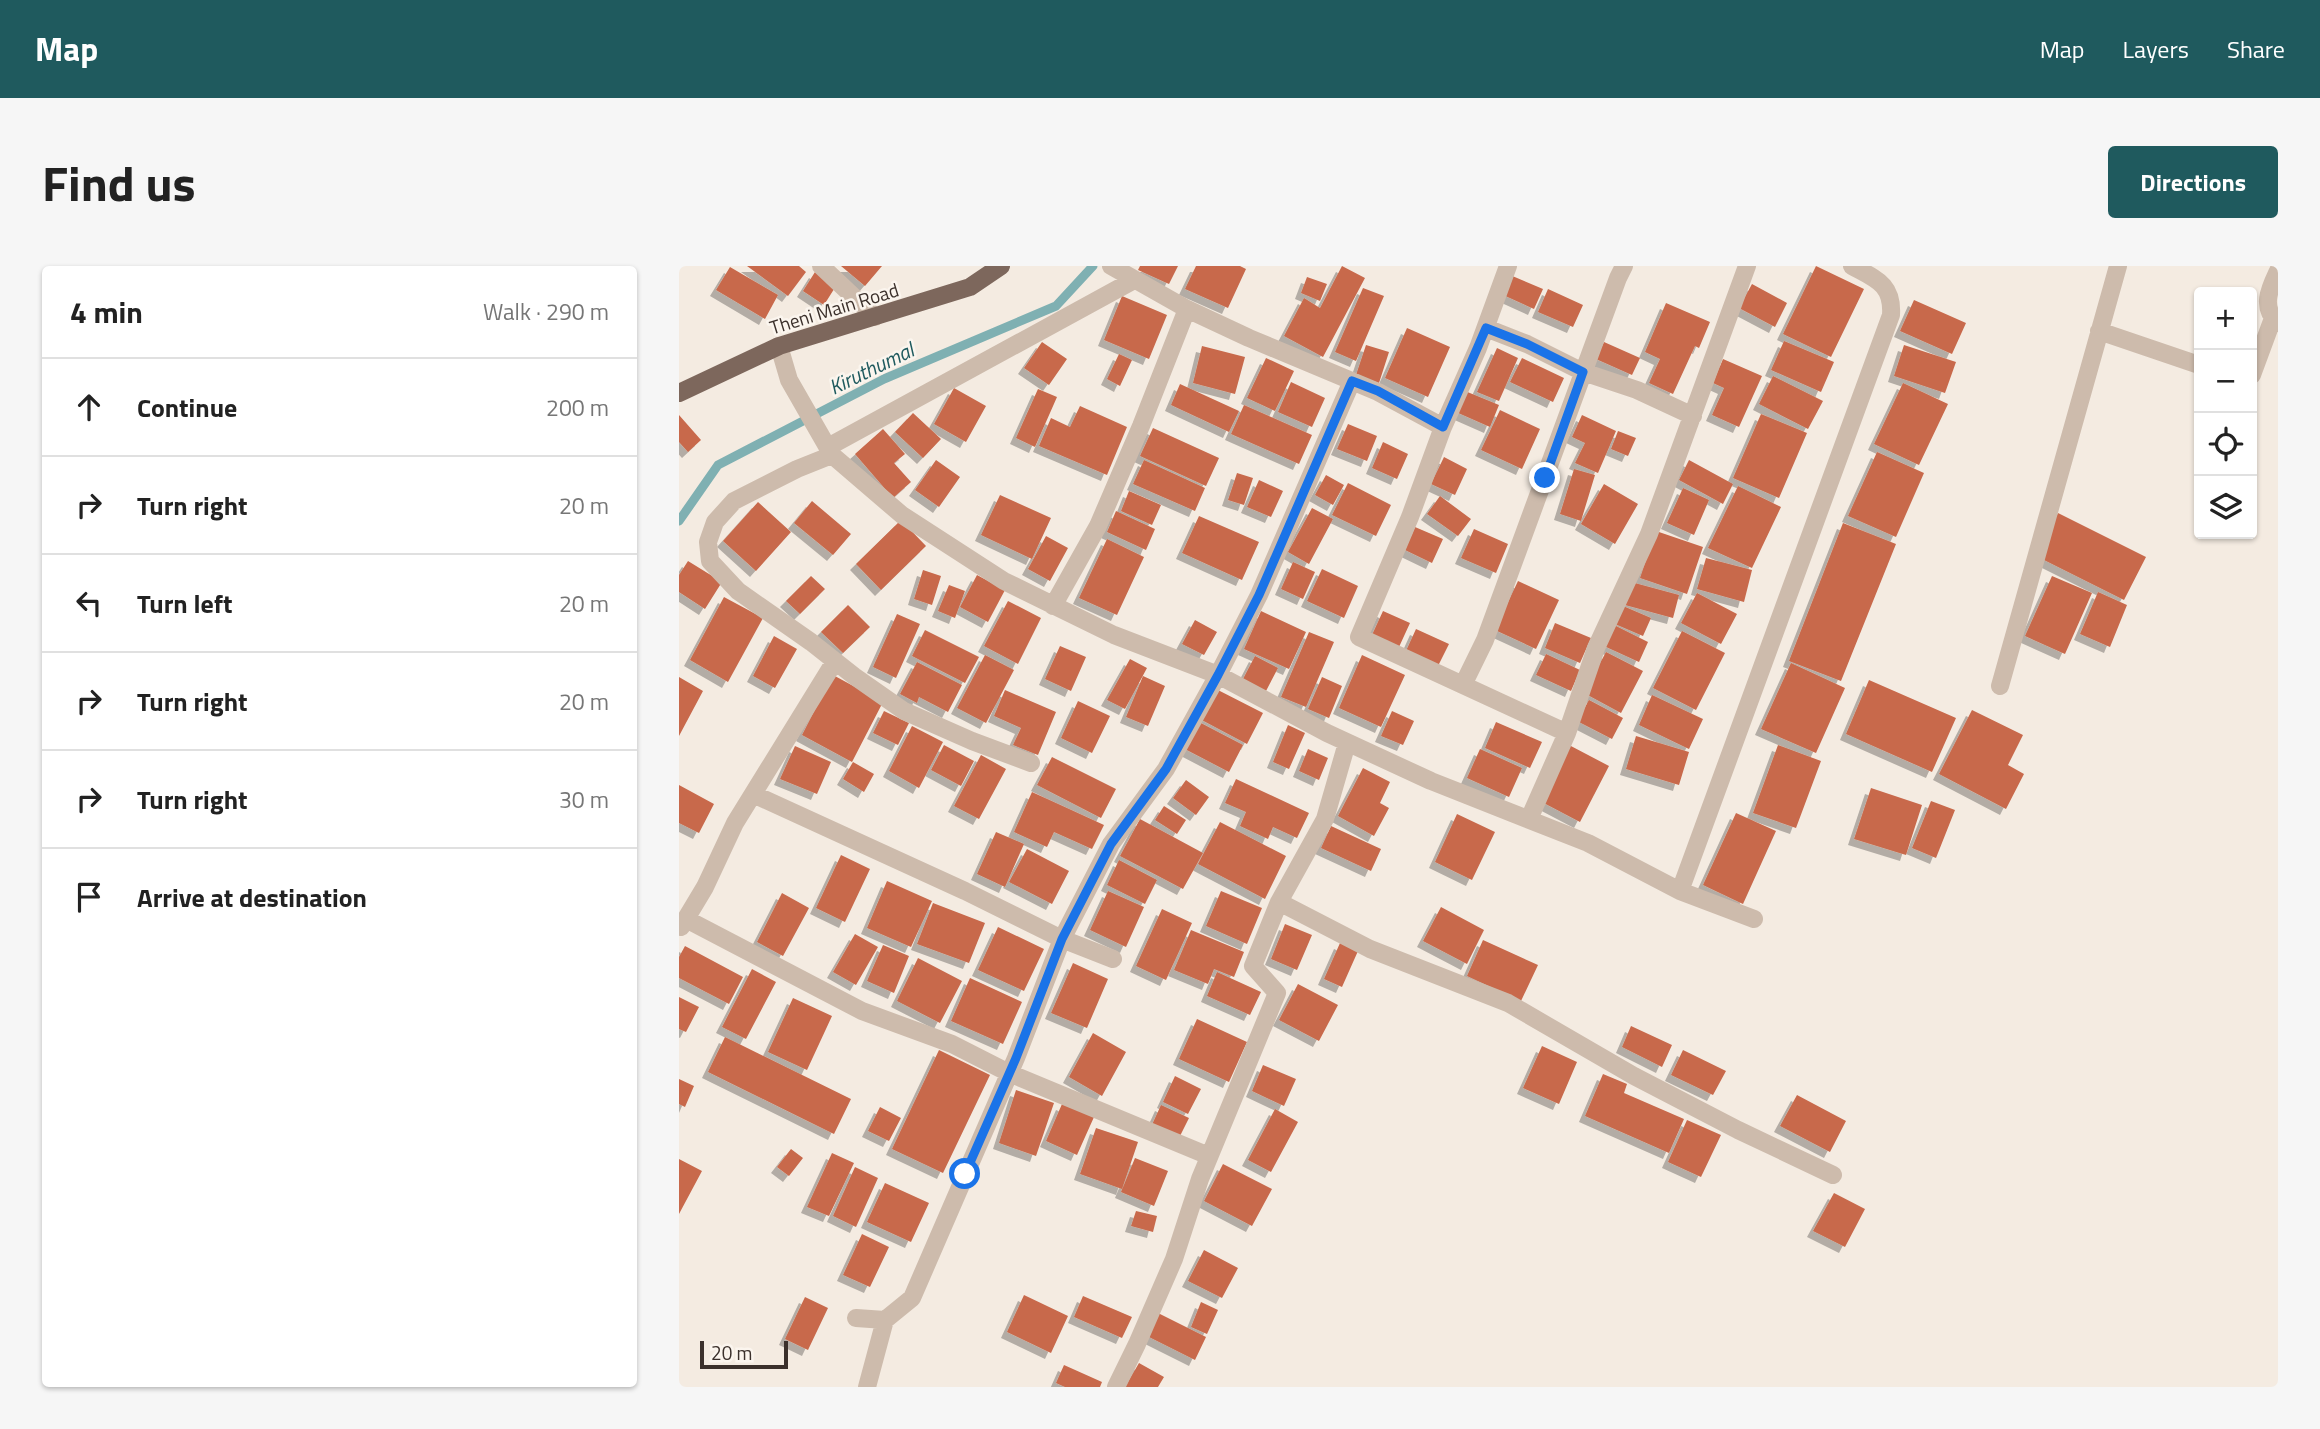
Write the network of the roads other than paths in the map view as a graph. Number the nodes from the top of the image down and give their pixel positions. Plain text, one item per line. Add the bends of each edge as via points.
1 (821, 266) edge
2 (1001, 266) edge
3 (1508, 266) edge
4 (1624, 266) edge
5 (1748, 266) edge
6 (1852, 266) edge
7 (2118, 266) edge
8 (2278, 271) edge
9 (1122, 273) edge
10 (1187, 309) junction
11 (875, 317) junction
12 (2275, 321) edge
13 (1486, 328) junction
14 (2099, 331) junction
15 (779, 346) junction
16 (2194, 363) edge
17 (2257, 363) edge
18 (1583, 372) junction
19 (1352, 381) junction
20 (679, 393) edge
21 (1693, 416) junction
22 (1443, 427) junction
23 (830, 451) junction
24 (1053, 606) junction
25 (835, 662) junction
26 (1218, 675) junction
27 (1463, 685) junction
28 (2000, 686) dead end
29 (1567, 733) junction
30 (1347, 743) junction
31 (1031, 763) dead end
32 (753, 794) junction
33 (1529, 818) junction
34 (1680, 891) junction
35 (1279, 902) junction
36 (1754, 919) dead end
37 (682, 925) edge
38 (1062, 939) junction
39 (1113, 959) dead end
40 (1009, 1073) junction
41 (1209, 1156) junction
42 (1833, 1175) dead end
43 (856, 1318) dead end
44 (885, 1320) junction
45 (867, 1387) edge
46 (1116, 1387) edge

1 - 11 street
2 - 11 main road, Theni Main Road via 970,287
3 - 13 street
4 - 18 street
5 - 21 street
6 - 34 street via 1887,288 1891,315
7 - 14 street
8 - 12 street via 2267,297
9 - 10 street
9 - 23 street
10 - 19 street
10 - 24 street via 1098,526
11 - 15 main road, Theni Main Road
12 - 17 street
13 - 18 street
13 - 22 street
14 - 16 street
14 - 28 street
15 - 20 main road, Theni Main Road
15 - 23 street via 789,380
18 - 21 street
18 - 27 street via 1485,640
19 - 22 street
19 - 26 street via 1259,595
21 - 29 street via 1649,534 1596,648
22 - 27 street via 1359,637
23 - 24 street via 902,515 1004,581
23 - 25 street via 733,501 715,522 708,542 710,561 738,591
24 - 26 street
25 - 31 street via 904,712
25 - 32 street
26 - 30 street
26 - 38 street via 1166,769 1111,844
27 - 29 street
29 - 33 street
30 - 33 street via 1431,782
30 - 35 street via 1325,819
32 - 37 street
32 - 38 street
33 - 34 street via 1588,842
34 - 36 street
35 - 41 street via 1253,966 1277,993
35 - 42 street via 1370,949 1508,1003 1634,1076
37 - 40 street via 862,1011 952,1044
38 - 39 street
38 - 40 street
40 - 41 street
40 - 44 street via 912,1298
41 - 46 street via 1174,1259
43 - 44 street
44 - 45 street

